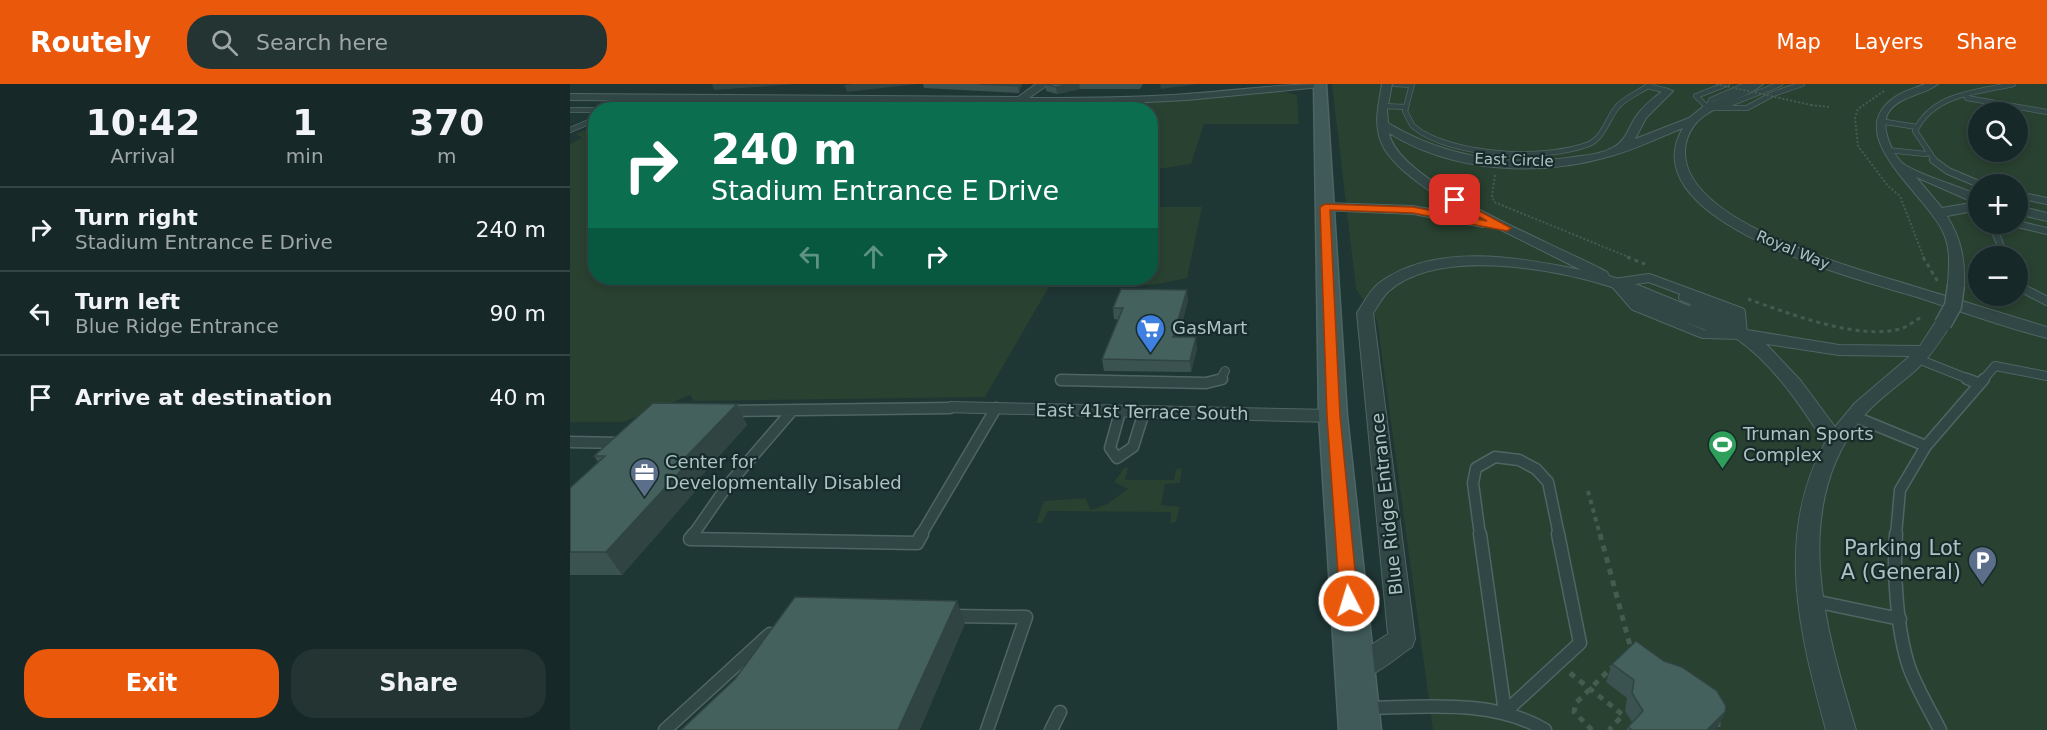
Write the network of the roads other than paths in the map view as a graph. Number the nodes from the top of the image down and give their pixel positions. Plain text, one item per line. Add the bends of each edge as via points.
1 (1044, 84) edge
2 (1320, 84) edge
3 (1387, 84) edge
4 (1395, 84) edge
5 (1411, 84) edge
6 (1727, 84) edge
7 (1738, 84) edge
8 (1748, 84) edge
9 (1758, 84) edge
10 (1769, 84) edge
11 (1780, 84) edge
12 (1791, 84) edge
13 (1802, 84) edge
14 (1933, 84) edge
15 (1991, 84) edge
16 (2013, 84) edge
17 (1649, 85) edge
18 (1998, 86) junction
19 (756, 89) dead end
20 (896, 89) dead end
21 (1668, 91) joint
22 (1975, 94) junction
23 (1956, 96) junction
24 (570, 97) edge
25 (648, 98) junction
26 (736, 99) junction
27 (875, 100) junction
28 (1020, 101) junction
29 (637, 102) edge
30 (1382, 106) junction
31 (1406, 107) junction
32 (1708, 108) junction
33 (570, 110) edge
34 (588, 110) edge
35 (2047, 110) edge
36 (1693, 120) junction
37 (1879, 121) junction
38 (588, 122) edge
39 (1383, 124) junction
40 (1917, 127) junction
41 (570, 130) edge
42 (1621, 149) junction
43 (1887, 150) junction
44 (1926, 154) junction
45 (1898, 165) junction
46 (1968, 180) edge
47 (1968, 195) edge
48 (2028, 197) edge
49 (2047, 201) edge
50 (1325, 207) junction
51 (1968, 208) edge
52 (2028, 212) edge
53 (1939, 213) junction
54 (2047, 217) edge
55 (2028, 227) edge
56 (1507, 228) junction
57 (2047, 231) edge
58 (1614, 283) junction
59 (2028, 293) edge
60 (2047, 300) edge
61 (2047, 333) edge
62 (1743, 335) junction
63 (1922, 355) junction
64 (1225, 371) dead end
65 (2047, 376) edge
66 (1061, 380) dead end
67 (1980, 384) junction
68 (950, 408) joint
69 (996, 408) junction
70 (723, 411) edge
71 (791, 412) junction
72 (1120, 412) junction
73 (1144, 412) junction
74 (1334, 416) junction
75 (1853, 416) junction
76 (570, 441) edge
77 (1835, 443) junction
78 (1926, 446) junction
79 (607, 458) edge
80 (1809, 600) junction
81 (944, 615) edge
82 (1900, 619) junction
83 (776, 628) edge
84 (1357, 703) edge
85 (1060, 712) dead end
86 (1505, 712) junction
87 (665, 730) edge
88 (987, 730) edge
89 (1051, 730) edge
90 (1545, 730) edge
91 (1841, 730) edge
92 (1940, 730) edge

1 - 28 street
2 - 28 street via 1151,100
2 - 50 main road
3 - 30 street
4 - 5 lane
5 - 31 lane
6 - 32 lane via 1696,96
7 - 32 lane via 1704,98
8 - 32 lane via 1711,100
9 - 32 street, Royal Way
10 - 32 lane
11 - 32 lane via 1731,105
12 - 32 lane via 1739,106
13 - 32 lane via 1747,108
14 - 37 street via 1890,101
15 - 18 lane
16 - 18 lane
17 - 21 lane
17 - 31 lane via 1619,105 1591,143 1544,152 1501,153 1439,140 1413,126
18 - 22 lane
19 - 26 street
20 - 27 street
21 - 42 street via 1649,106 1633,137
22 - 23 lane
22 - 35 lane
23 - 35 lane
23 - 40 lane via 1923,115
24 - 25 street
25 - 26 street
25 - 29 lane
26 - 27 street
27 - 28 street
30 - 31 lane
30 - 39 street
32 - 36 street, Royal Way
33 - 34 lane
36 - 42 street, East Circle
36 - 61 street, Royal Way via 1682,139 1680,159 1690,182 1706,203 1743,228 1808,259
37 - 40 lane
37 - 43 street
38 - 41 lane
39 - 42 street, East Circle via 1404,139 1433,150 1497,162 1569,161
39 - 56 street via 1385,141 1420,178
40 - 44 lane via 1915,131
43 - 44 lane
43 - 45 street
44 - 46 lane via 1949,173
45 - 47 street
45 - 53 street
48 - 49 lane
50 - 56 street via 1413,210
50 - 74 main road
51 - 53 street
52 - 54 street
53 - 63 street, bridge via 1958,254 1956,285 1953,306 1931,316
55 - 57 lane
56 - 58 street via 1579,261
58 - 62 street
58 - 84 street, Blue Ridge Entrance via 1534,266 1457,262 1399,277 1370,300 1365,313 1402,639
59 - 60 lane
62 - 63 street via 1839,350
62 - 77 street via 1792,380
63 - 67 lane
63 - 75 street
64 - 66 lane via 1222,380 1206,383
65 - 67 lane via 1995,366
67 - 78 lane
68 - 69 street, East 41st Terrace South
68 - 71 lane
69 - 71 lane via 917,543 690,539 727,486
69 - 72 street, East 41st Terrace South
70 - 71 lane
72 - 73 street, East 41st Terrace South
72 - 73 lane via 1110,448 1117,458 1133,447
73 - 74 street, East 41st Terrace South
74 - 84 main road
75 - 77 street
75 - 78 lane
76 - 79 lane via 626,440
77 - 80 street via 1822,470 1812,507
78 - 82 lane via 1900,490 1894,562
80 - 82 lane
80 - 91 street
81 - 88 lane via 1026,617
82 - 92 lane via 1909,667
83 - 87 lane
84 - 86 lane
85 - 89 lane
86 - 86 lane via 1473,483 1476,468 1495,457 1535,466 1548,482 1580,643
86 - 90 lane

